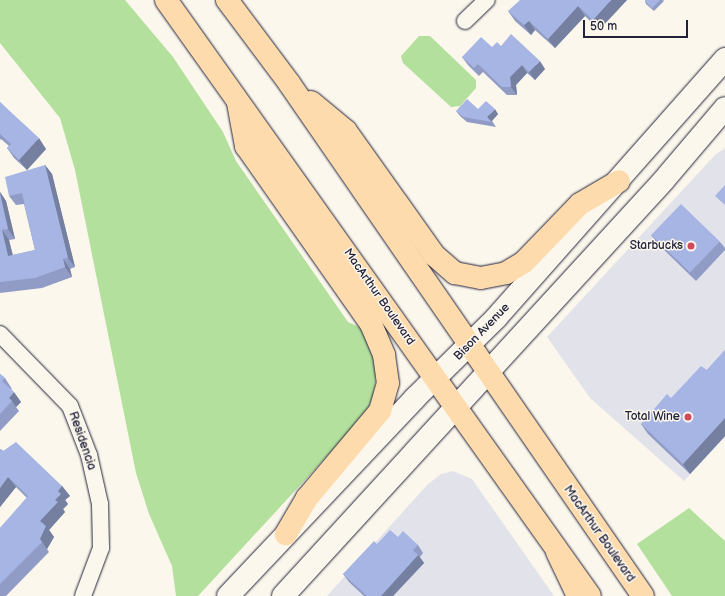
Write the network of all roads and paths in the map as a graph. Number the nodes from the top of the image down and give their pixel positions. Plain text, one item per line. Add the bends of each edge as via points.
1 (166, 0) edge
2 (227, 0) edge
3 (487, 0) edge
4 (465, 21) dead end
5 (725, 59) edge
6 (289, 83) junction
7 (236, 96) junction
8 (725, 108) edge
9 (619, 181) junction
10 (0, 334) edge
11 (470, 345) junction
12 (486, 372) junction
13 (436, 377) junction
14 (455, 405) junction
15 (286, 534) junction
16 (557, 552) junction
17 (252, 570) junction
18 (83, 596) edge
19 (228, 596) edge
20 (239, 596) edge
21 (284, 596) edge
22 (578, 596) edge
23 (590, 596) edge
24 (643, 596) edge

1 - 7 main road, MacArthur Boulevard
2 - 6 main road, MacArthur Boulevard
3 - 4 street
5 - 9 main road, Bison Avenue
6 - 9 main road via 346,131 434,255 455,273 481,278 506,273 524,262 580,204
6 - 11 main road, MacArthur Boulevard
7 - 13 main road, MacArthur Boulevard
7 - 15 main road via 246,146 371,324 384,355 388,383 380,411 307,498
8 - 12 main road via 664,180
9 - 11 main road, Bison Avenue
10 - 18 street, Residencia via 70,406 90,455 100,504 101,548
11 - 12 main road, MacArthur Boulevard
11 - 13 main road, Bison Avenue
12 - 14 main road
12 - 24 main road, MacArthur Boulevard
13 - 14 main road, MacArthur Boulevard
13 - 15 main road, Bison Avenue
14 - 16 main road, MacArthur Boulevard
14 - 21 main road
15 - 17 main road, Bison Avenue
16 - 22 main road
16 - 23 main road, MacArthur Boulevard
17 - 19 main road, Bison Avenue
17 - 20 main road

